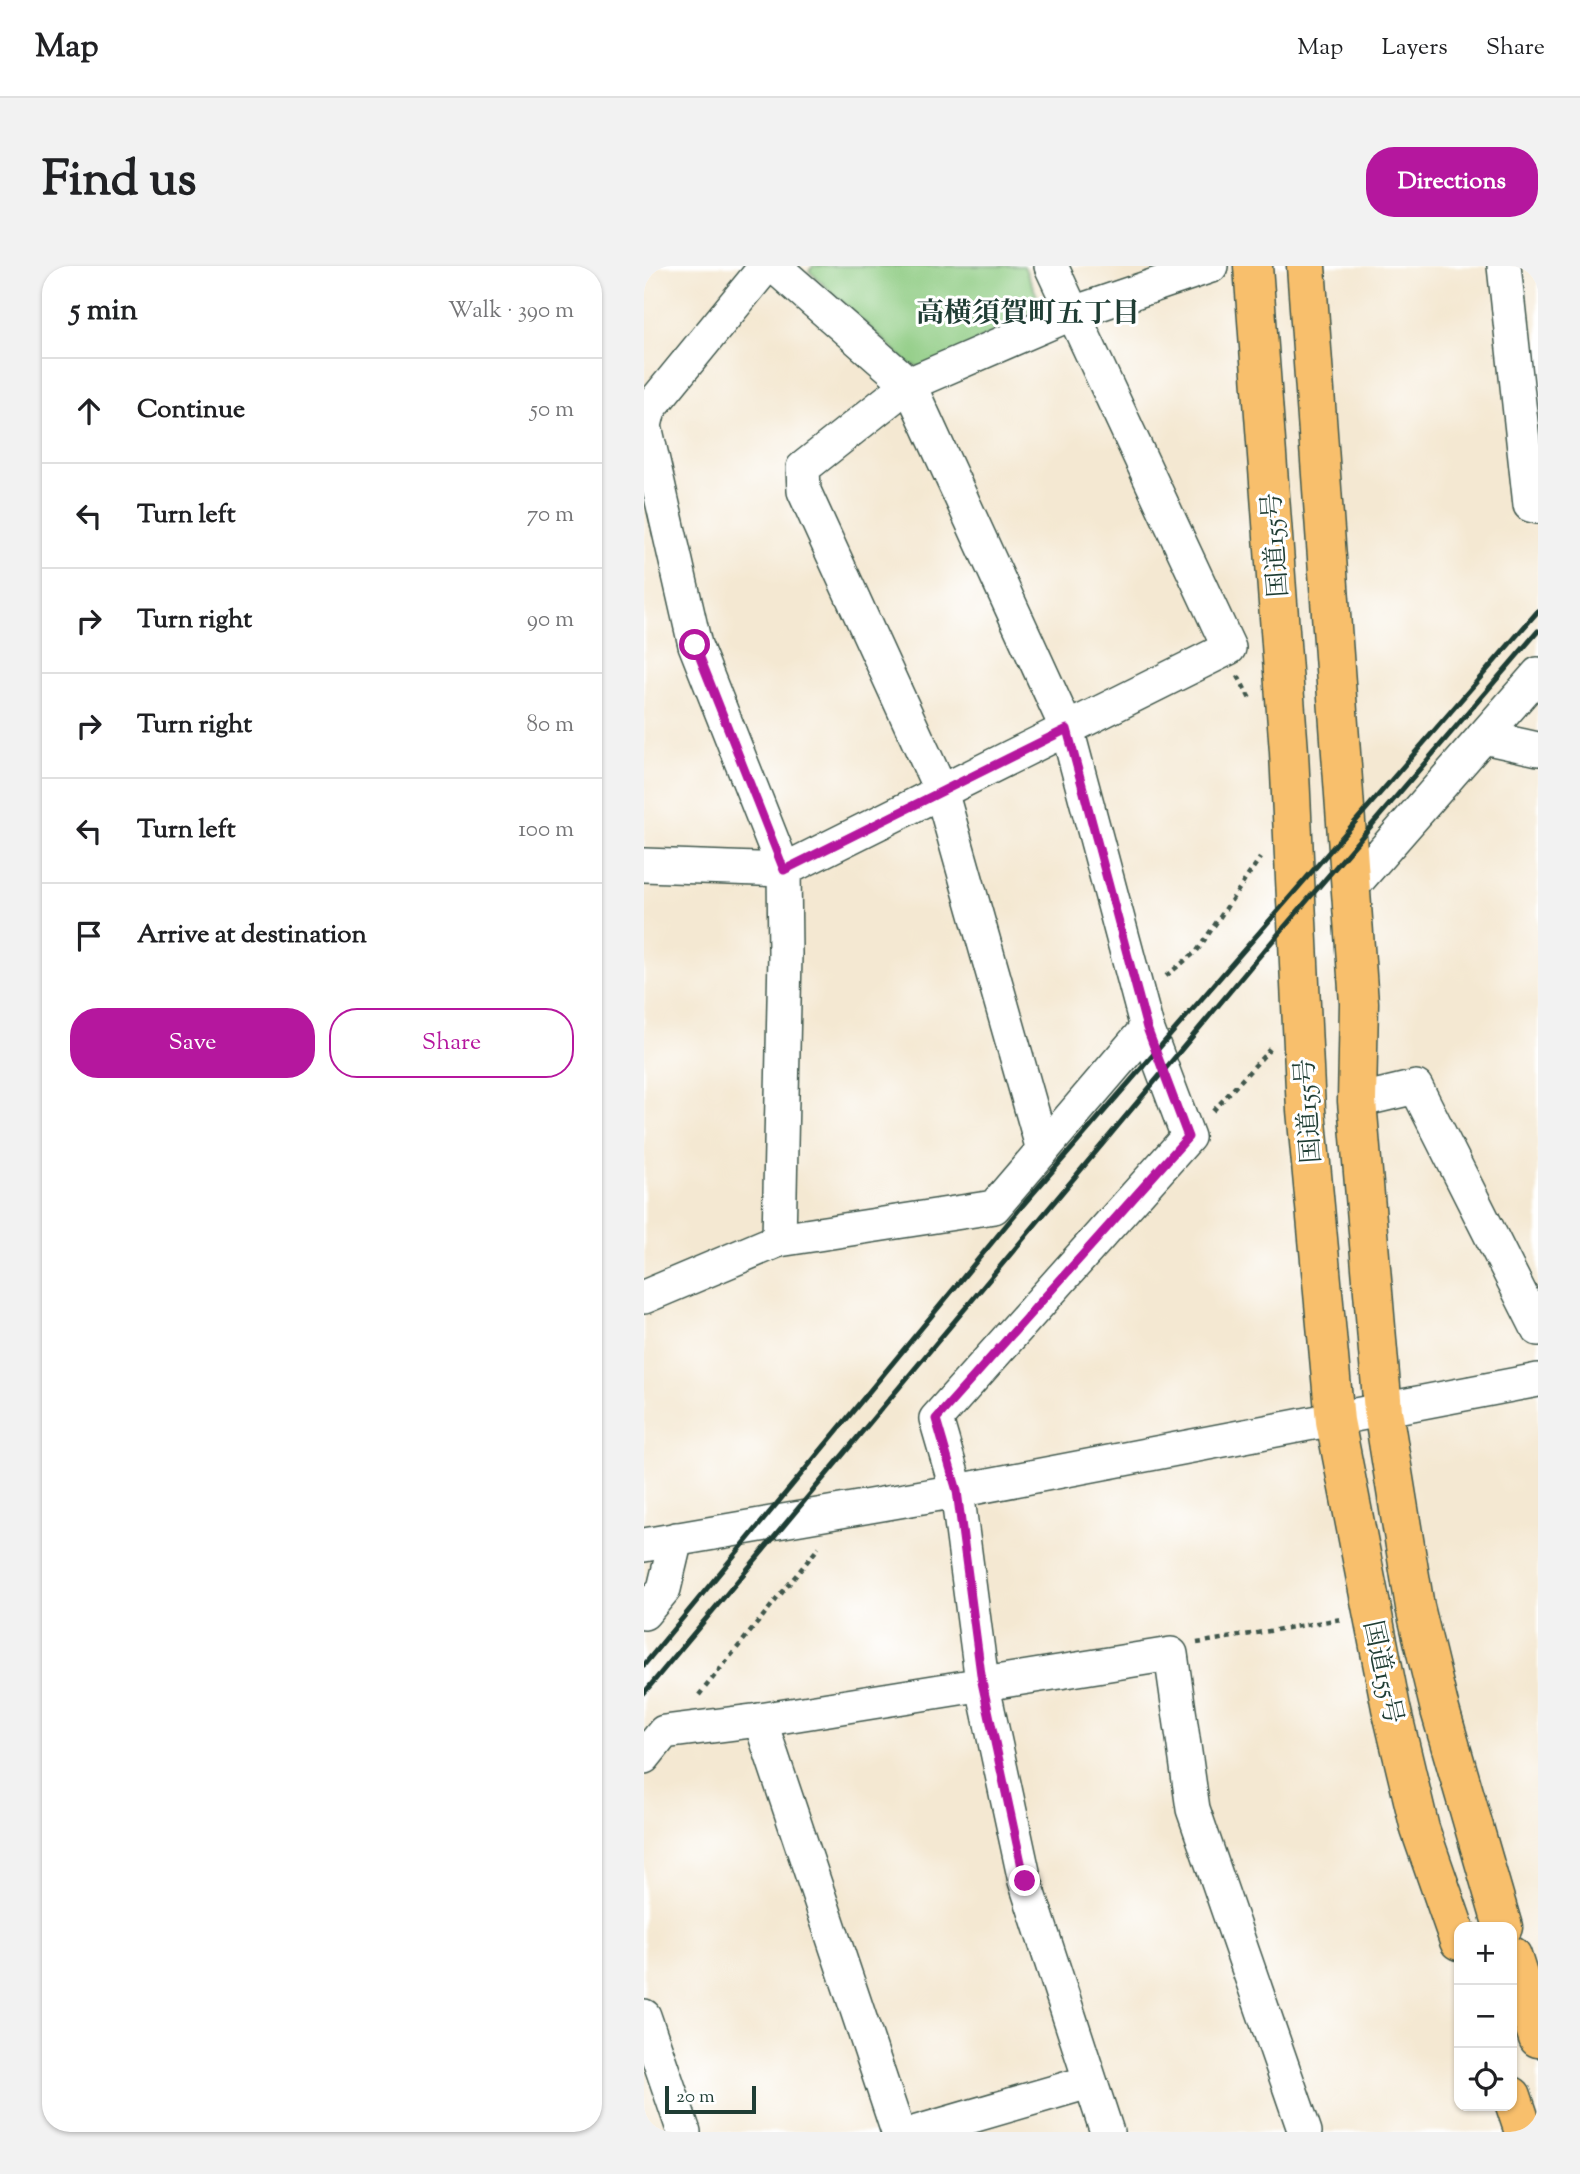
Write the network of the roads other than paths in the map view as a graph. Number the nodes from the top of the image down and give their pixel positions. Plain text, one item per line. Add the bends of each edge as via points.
1 (766, 266) edge
2 (774, 266) edge
3 (1051, 266) edge
4 (1211, 266) edge
5 (1254, 266) edge
6 (1306, 266) edge
7 (1504, 266) edge
8 (1073, 313) junction
9 (909, 384) junction
10 (1538, 507) edge
11 (1538, 674) edge
12 (1067, 729) junction
13 (1483, 737) junction
14 (1538, 749) edge
15 (941, 791) junction
16 (644, 865) edge
17 (784, 870) junction
18 (1351, 888) junction
19 (1147, 1028) junction
20 (1357, 1101) junction
21 (1043, 1150) junction
22 (779, 1240) junction
23 (644, 1297) edge
24 (1538, 1329) edge
25 (1538, 1380) edge
26 (1383, 1411) junction
27 (1335, 1421) junction
28 (957, 1491) junction
29 (676, 1539) junction
30 (644, 1545) edge
31 (644, 1613) edge
32 (982, 1682) junction
33 (760, 1720) junction
34 (644, 1757) edge
35 (1502, 1922) edge
36 (1454, 1927) edge
37 (1522, 1966) edge
38 (644, 2016) edge
39 (1538, 2038) edge
40 (1089, 2082) junction
41 (1517, 2111) edge
42 (684, 2132) edge
43 (898, 2132) edge
44 (917, 2132) edge
45 (1107, 2132) edge
46 (1305, 2132) edge
47 (1524, 2132) edge

1 - 17 street via 649,409 645,426 695,645
2 - 9 street
3 - 8 street
4 - 8 street
5 - 27 highway, 国道155号 via 1289,752 1306,1110
6 - 18 highway, 国道155号
7 - 10 street via 1530,505
8 - 9 street
8 - 12 street via 1229,648
9 - 12 street
9 - 15 street via 803,468 804,491
11 - 13 street
12 - 15 street
12 - 19 street
13 - 14 street
13 - 18 street
15 - 17 street
15 - 21 street
16 - 17 street
17 - 22 street
18 - 20 highway, 国道155号 via 1359,1003
19 - 21 street
19 - 28 street via 1188,1137 936,1419
20 - 24 street via 1416,1087
20 - 26 highway, 国道155号
21 - 22 street via 994,1207
22 - 23 street
25 - 26 street
26 - 27 street
26 - 35 highway, 国道155号 via 1415,1607
27 - 28 street
27 - 36 highway, 国道155号 via 1394,1722 1420,1829
28 - 29 street
28 - 32 street
29 - 30 street
29 - 31 street via 664,1589
32 - 33 street
32 - 40 street via 1025,1881
32 - 46 street via 1171,1654 1193,1809
33 - 34 street via 664,1732
33 - 43 street
37 - 39 highway
38 - 42 street
40 - 44 street
40 - 45 street
41 - 47 highway

